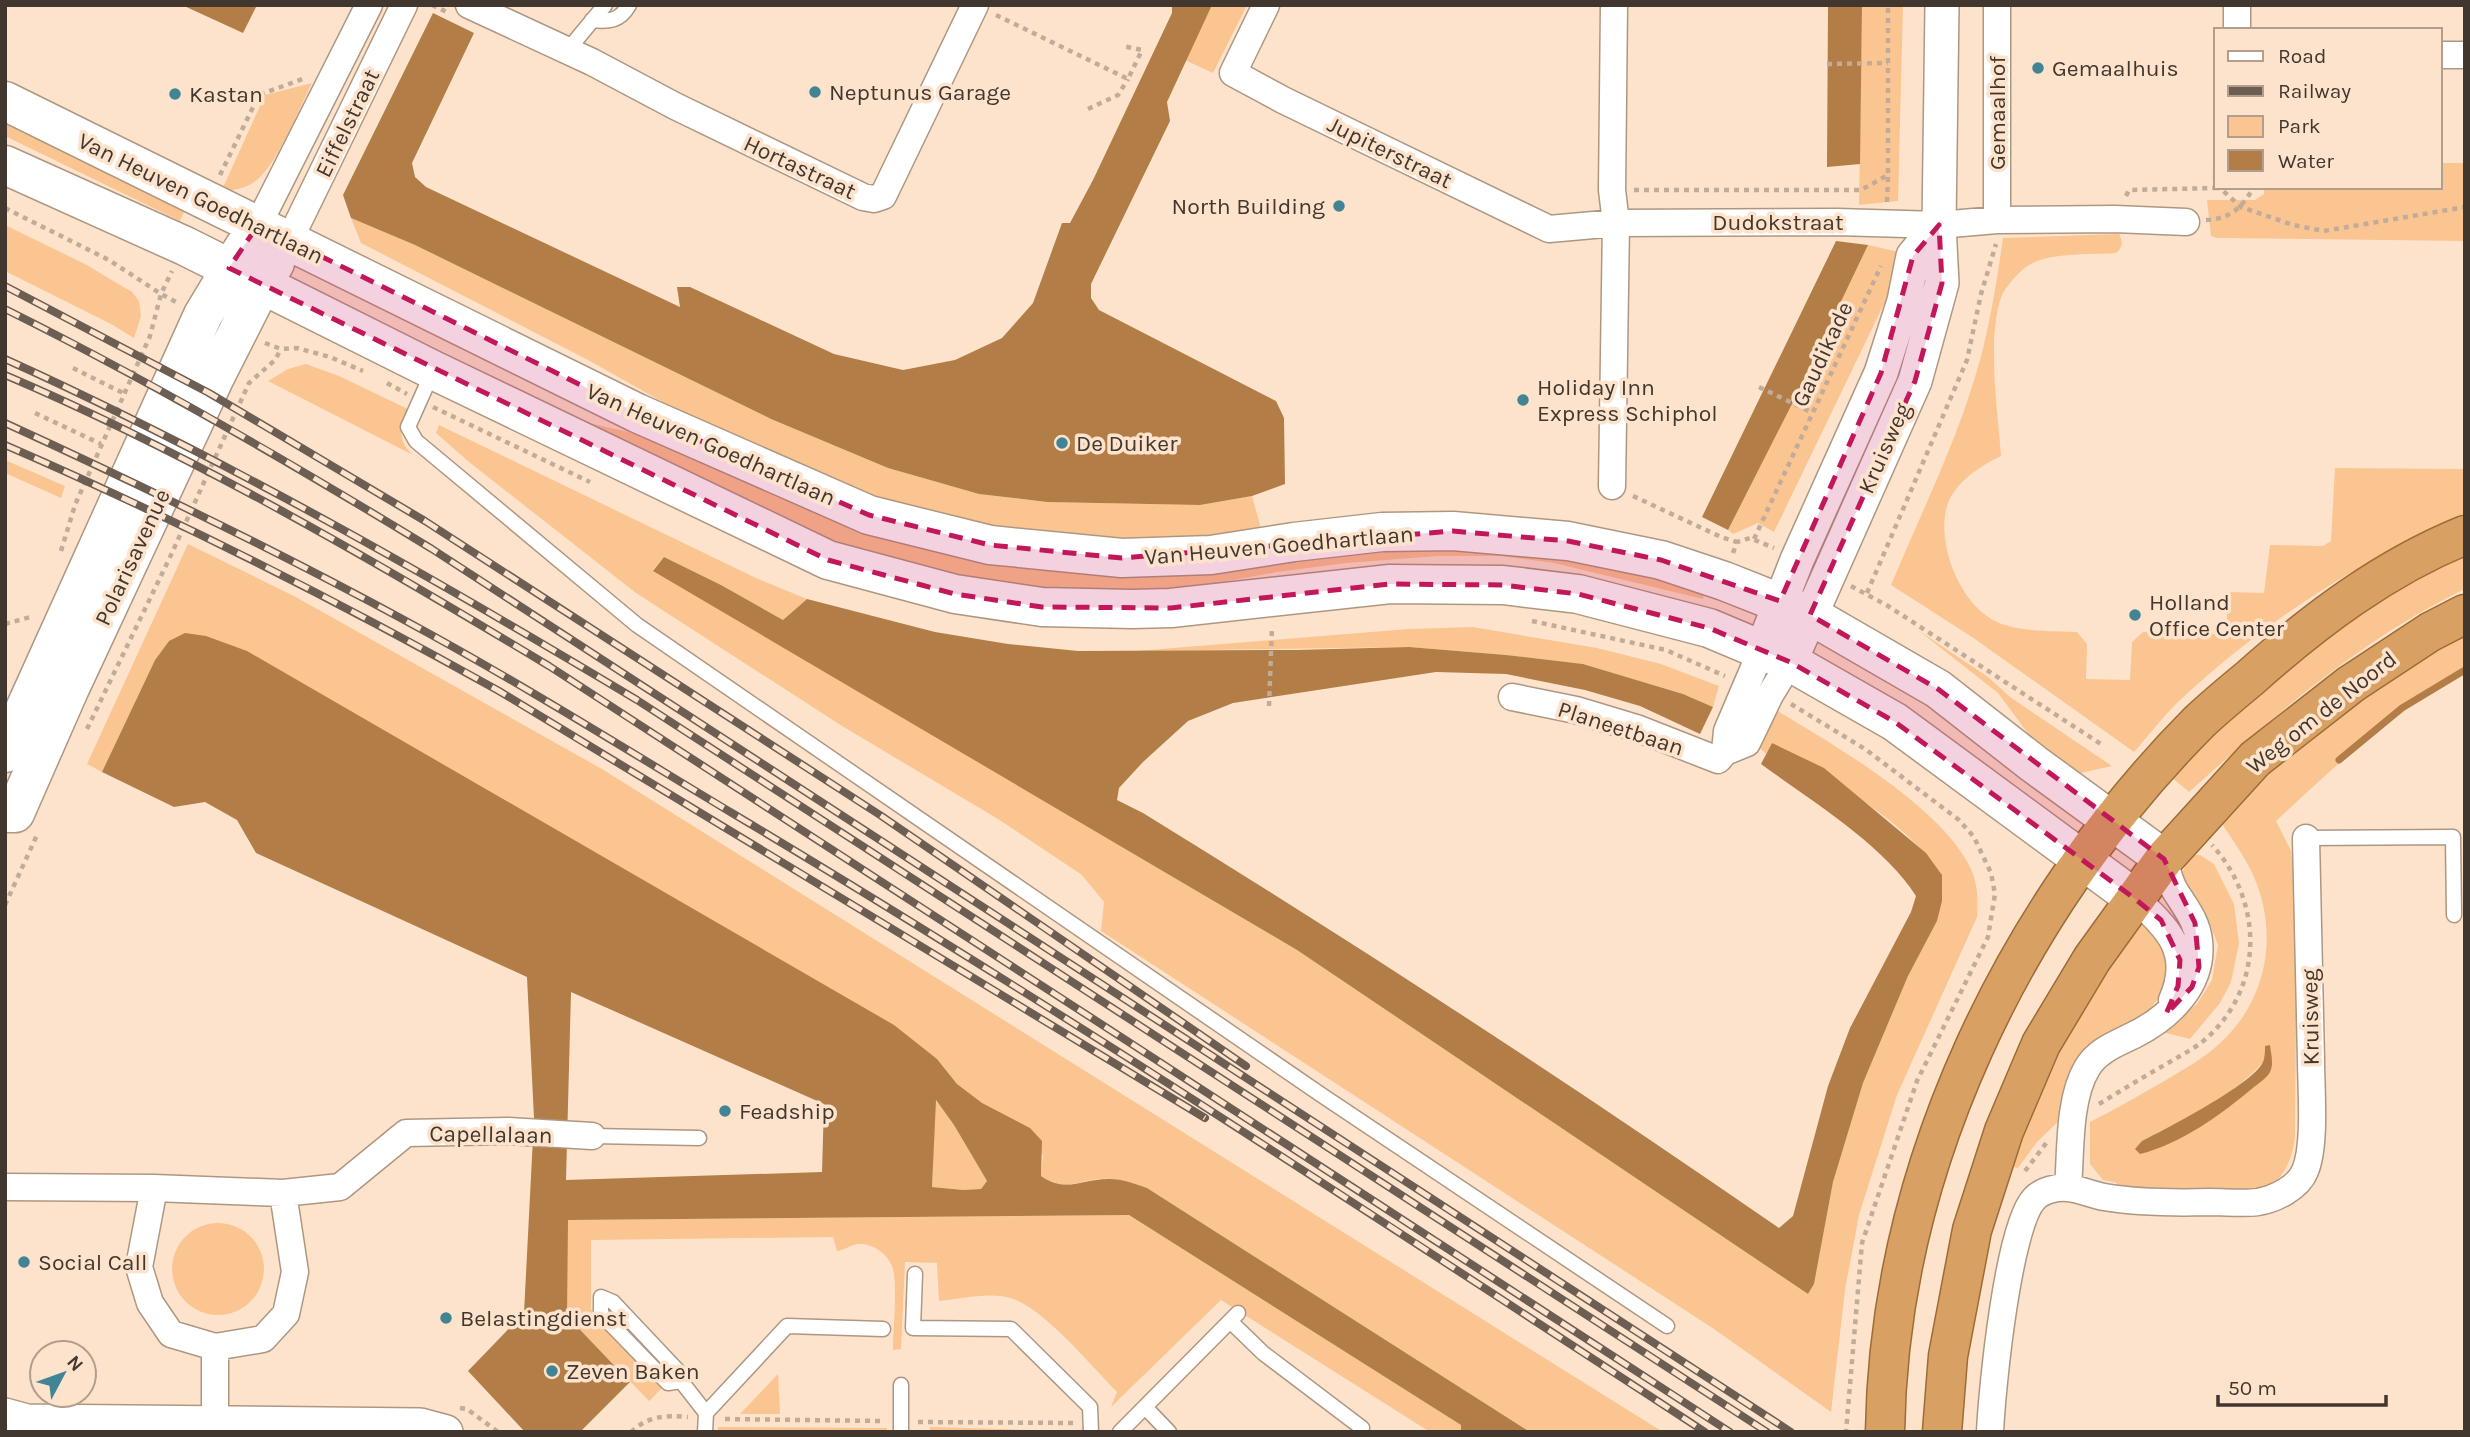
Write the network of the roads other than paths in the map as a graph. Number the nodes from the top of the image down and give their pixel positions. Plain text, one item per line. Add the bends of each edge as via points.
1 (369, 5) edge
2 (404, 5) edge
3 (469, 5) edge
4 (605, 5) edge
5 (629, 5) edge
6 (1266, 5) edge
7 (1614, 5) edge
8 (1942, 5) edge
9 (1997, 5) edge
10 (2237, 5) edge
11 (983, 8) edge
12 (592, 20) junction
13 (2237, 28) edge
14 (567, 51) junction
15 (2442, 55) edge
16 (2465, 55) edge
17 (5, 101) edge
18 (5, 165) edge
19 (1997, 220) junction
20 (2186, 222) road end
21 (1616, 223) junction
22 (1939, 225) junction
23 (1549, 229) joint
24 (274, 233) junction
25 (246, 276) junction
26 (433, 370) junction
27 (1612, 486) road end
28 (2465, 535) edge
29 (1795, 608) junction
30 (2465, 614) edge
31 (1776, 656) junction
32 (1512, 697) dead end
33 (1725, 752) junction
34 (5, 753) edge
35 (8, 814) edge
36 (2112, 822) junction
37 (2306, 838) joint
38 (2164, 859) junction
39 (2082, 862) junction
40 (2134, 898) junction
41 (2454, 915) dead end
42 (2166, 1014) junction
43 (592, 1136) joint
44 (699, 1138) dead end
45 (5, 1187) edge
46 (153, 1188) junction
47 (2068, 1188) junction
48 (283, 1193) junction
49 (915, 1273) dead end
50 (1667, 1326) dead end
51 (883, 1329) dead end
52 (215, 1348) junction
53 (681, 1381) junction
54 (901, 1385) dead end
55 (1145, 1407) junction
56 (5, 1415) edge
57 (706, 1421) edge
58 (901, 1427) edge
59 (215, 1428) edge
60 (1090, 1428) edge
61 (1363, 1431) edge
62 (446, 1432) edge
63 (1120, 1432) edge
64 (1169, 1432) edge
65 (1885, 1432) edge
66 (1942, 1432) edge
67 (1990, 1432) edge

1 - 24 street, Eiffelstraat
2 - 24 street, Eiffelstraat
3 - 14 street, Hortastraat
4 - 12 lane
5 - 12 lane via 624,15 610,22
6 - 23 street, Jupiterstraat via 1233,73
7 - 21 street via 1612,190
8 - 22 street, Kruisweg
9 - 19 street, Gemaalhof
10 - 13 street
11 - 14 street, Hortastraat via 883,196 874,199 687,113
12 - 14 lane
15 - 16 street
17 - 24 main road, Van Heuven Goedhartlaan
18 - 25 main road
19 - 20 street
19 - 22 street
21 - 22 street, Dudokstraat
21 - 23 street, Dudokstraat
21 - 27 street
22 - 29 street, Kruisweg via 1942,283 1914,381
24 - 25 main road
24 - 29 main road, Van Heuven Goedhartlaan via 637,413 869,515 990,545 1122,558 1211,555 1382,532 1453,531 1568,541 1661,560
25 - 26 main road
25 - 34 main road, Polarisavenue via 203,315
25 - 35 main road, Polarisavenue via 214,379
26 - 31 main road via 828,560 955,594 1042,607 1132,609 1390,584 1503,585 1578,594 1690,622
26 - 50 lane via 408,427 416,441 637,625
28 - 36 highway via 2367,585 2287,645 2200,722
29 - 31 street, Kruisweg
29 - 36 main road, Van Heuven Goedhartlaan via 1938,689
30 - 38 highway, Weg om de Noord via 2351,684 2255,759
31 - 33 street via 1746,683 1727,731
31 - 33 street via 1770,695 1747,743
31 - 39 main road via 1895,722
32 - 33 street, Planeetbaan via 1639,729 1718,760
36 - 38 main road, Van Heuven Goedhartlaan
36 - 39 highway
37 - 41 lane, Kruisweg via 2453,837
37 - 47 street, Kruisweg via 2312,1109 2304,1174 2279,1195 2257,1202 2153,1203
38 - 40 highway, Weg om de Noord
38 - 42 street via 2173,886 2195,923 2199,942 2199,967 2192,987
39 - 40 main road
39 - 65 highway via 2033,935 1985,1022 1945,1116 1903,1262 1886,1380
40 - 42 street via 2161,920 2180,960 2178,986
40 - 66 highway via 2041,1044 2004,1131 1972,1230 1948,1356
42 - 47 street via 2097,1055 2087,1068 2073,1119
43 - 44 lane
43 - 48 street, Capellalaan via 509,1131 406,1133 340,1186
45 - 46 street, Capellalaan
46 - 48 street, Capellalaan
46 - 52 street via 139,1267 150,1303 171,1335
47 - 67 street, Kruisweg via 2034,1198 2021,1229 2002,1317
48 - 52 street via 295,1272 286,1314 263,1339
49 - 60 lane via 914,1328 1011,1329 1090,1407
51 - 57 lane via 787,1326
52 - 59 street
53 - 53 lane via 679,1372 613,1302 601,1297 601,1314 668,1383
53 - 57 lane
54 - 58 lane
55 - 61 lane via 1234,1317 1263,1353
55 - 63 lane
55 - 64 lane
56 - 59 street via 27,1421
59 - 62 street via 420,1425

